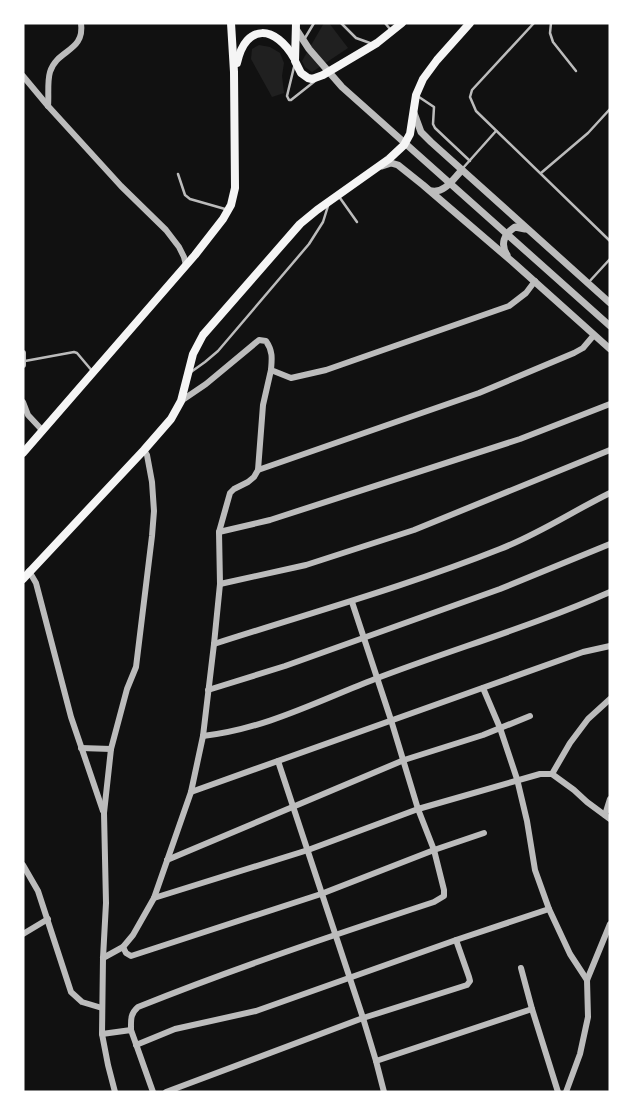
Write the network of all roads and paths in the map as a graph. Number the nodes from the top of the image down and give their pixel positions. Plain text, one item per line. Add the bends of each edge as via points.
1 (81, 23) edge
2 (231, 23) edge
3 (294, 23) edge
4 (314, 23) edge
5 (341, 23) edge
6 (385, 23) edge
7 (402, 23) edge
8 (470, 23) edge
9 (534, 23) edge
10 (551, 23) edge
11 (393, 31) junction
12 (377, 43) junction
13 (295, 61) junction
14 (576, 71) dead end
15 (234, 72) junction
16 (323, 75) junction
17 (23, 76) edge
18 (416, 95) junction
19 (48, 107) junction
20 (413, 108) junction
21 (609, 113) edge
22 (496, 131) junction
23 (470, 161) junction
24 (462, 170) junction
25 (541, 173) junction
26 (178, 174) dead end
27 (366, 174) junction
28 (423, 184) junction
29 (334, 198) junction
30 (228, 210) junction
31 (357, 222) dead end
32 (537, 237) junction
33 (610, 241) edge
34 (610, 259) edge
35 (515, 264) junction
36 (186, 265) junction
37 (534, 281) junction
38 (588, 283) junction
39 (610, 303) edge
40 (610, 326) edge
41 (594, 335) junction
42 (610, 349) edge
43 (23, 353) edge
44 (23, 363) edge
45 (271, 370) junction
46 (93, 372) junction
47 (188, 374) junction
48 (181, 401) junction
49 (23, 402) edge
50 (610, 404) edge
51 (42, 430) junction
52 (144, 450) junction
53 (610, 450) edge
54 (23, 453) edge
55 (258, 470) junction
56 (610, 493) edge
57 (219, 532) junction
58 (610, 544) edge
59 (29, 572) junction
60 (23, 579) edge
61 (220, 584) junction
62 (610, 592) edge
63 (352, 602) junction
64 (363, 638) junction
65 (214, 644) junction
66 (610, 646) edge
67 (376, 678) junction
68 (484, 688) junction
69 (208, 691) junction
70 (610, 699) edge
71 (530, 716) dead end
72 (391, 720) junction
73 (500, 728) junction
74 (203, 736) junction
75 (81, 748) junction
76 (111, 749) junction
77 (404, 760) junction
78 (278, 761) junction
79 (552, 774) junction
80 (517, 779) junction
81 (191, 792) junction
82 (610, 799) edge
83 (294, 807) junction
84 (418, 809) junction
85 (104, 813) junction
86 (607, 817) edge
87 (484, 833) dead end
88 (308, 850) junction
89 (434, 850) junction
90 (167, 860) junction
91 (23, 865) edge
92 (321, 894) junction
93 (154, 898) junction
94 (549, 909) junction
95 (48, 919) junction
96 (610, 924) edge
97 (23, 933) edge
98 (335, 934) junction
99 (456, 940) junction
100 (123, 947) junction
101 (103, 958) junction
102 (521, 968) dead end
103 (350, 978) junction
104 (587, 980) junction
105 (102, 1008) junction
106 (532, 1009) junction
107 (363, 1018) junction
108 (131, 1030) junction
109 (102, 1034) junction
110 (136, 1045) junction
111 (376, 1061) junction
112 (116, 1092) edge
113 (153, 1092) edge
114 (166, 1092) edge
115 (384, 1092) edge
116 (558, 1092) edge
117 (566, 1092) edge

1 - 19 street via 81,37 50,71
2 - 15 main road
3 - 13 main road
3 - 40 street via 309,49 342,87
4 - 13 lane
5 - 12 lane via 356,38
6 - 11 lane
7 - 11 main road
8 - 18 main road via 431,67
9 - 22 lane via 470,93 476,111
10 - 14 lane via 553,42
11 - 12 main road
12 - 16 main road
13 - 15 main road via 278,38 258,34 241,46
13 - 16 main road via 308,78
13 - 16 lane via 289,100
15 - 30 main road via 235,188
17 - 19 street
18 - 20 main road
18 - 23 lane via 433,105 435,128
19 - 36 street via 166,230
20 - 24 street via 421,132
20 - 27 main road via 404,145
21 - 25 lane
22 - 23 lane
22 - 25 lane
23 - 24 lane
24 - 28 street via 438,191
24 - 32 street
25 - 33 lane
26 - 30 lane via 190,199
27 - 28 street via 394,163
27 - 29 main road
28 - 35 street
29 - 31 lane
29 - 47 lane via 309,244 218,351
29 - 47 main road via 307,218 203,335
30 - 36 main road
32 - 35 street via 519,227 508,233 503,247
32 - 38 street
34 - 38 lane
35 - 37 street
36 - 46 main road
37 - 41 street
37 - 45 street via 509,306 353,361 291,378
38 - 39 street
41 - 42 street
41 - 55 street via 574,353 479,393
43 - 44 street
44 - 46 lane via 74,352
45 - 48 street via 269,345 258,340
45 - 55 street
46 - 51 main road
47 - 48 main road
48 - 52 main road
49 - 51 street
50 - 57 street via 520,439 270,520
51 - 54 main road
52 - 59 main road
52 - 76 street via 152,482 152,536 136,667
53 - 61 street via 414,530 306,565
55 - 57 street via 230,494
56 - 63 street via 502,548
57 - 61 street
58 - 64 street
59 - 60 main road
59 - 75 street via 36,583
61 - 65 street
62 - 67 street via 564,613
63 - 64 street
63 - 65 street
64 - 67 street
64 - 69 street
65 - 69 street
66 - 68 street
67 - 72 street
67 - 74 street via 260,725
68 - 72 street
68 - 73 street
69 - 74 street
70 - 79 street via 588,719
71 - 73 street
72 - 77 street
72 - 78 street
73 - 77 street
73 - 80 street
74 - 81 street
75 - 76 street
75 - 85 street
76 - 85 street
77 - 83 street
77 - 84 street
78 - 81 street
78 - 83 street
79 - 80 street
79 - 86 street
80 - 84 street
80 - 94 street via 535,870
81 - 90 street
82 - 86 street
83 - 88 street
83 - 90 street
84 - 88 street
84 - 89 street
85 - 101 street
87 - 89 street
88 - 92 street
88 - 93 street
89 - 92 street
89 - 98 street via 442,899
90 - 93 street
91 - 95 street
92 - 98 street
92 - 100 street via 131,956
93 - 100 street
94 - 99 street
94 - 104 street
95 - 97 street
95 - 105 street via 71,992 82,1002
96 - 104 street
98 - 103 street
98 - 108 street via 138,1007
99 - 103 street
99 - 107 street via 470,981 467,985
100 - 101 street
101 - 105 street
102 - 106 street
103 - 107 street
103 - 110 street via 256,1011 175,1029
104 - 117 street via 588,1017
105 - 109 street
106 - 111 street
106 - 116 street
107 - 111 street
107 - 114 street
108 - 109 street
108 - 110 street
109 - 112 street
110 - 113 street
111 - 115 street

